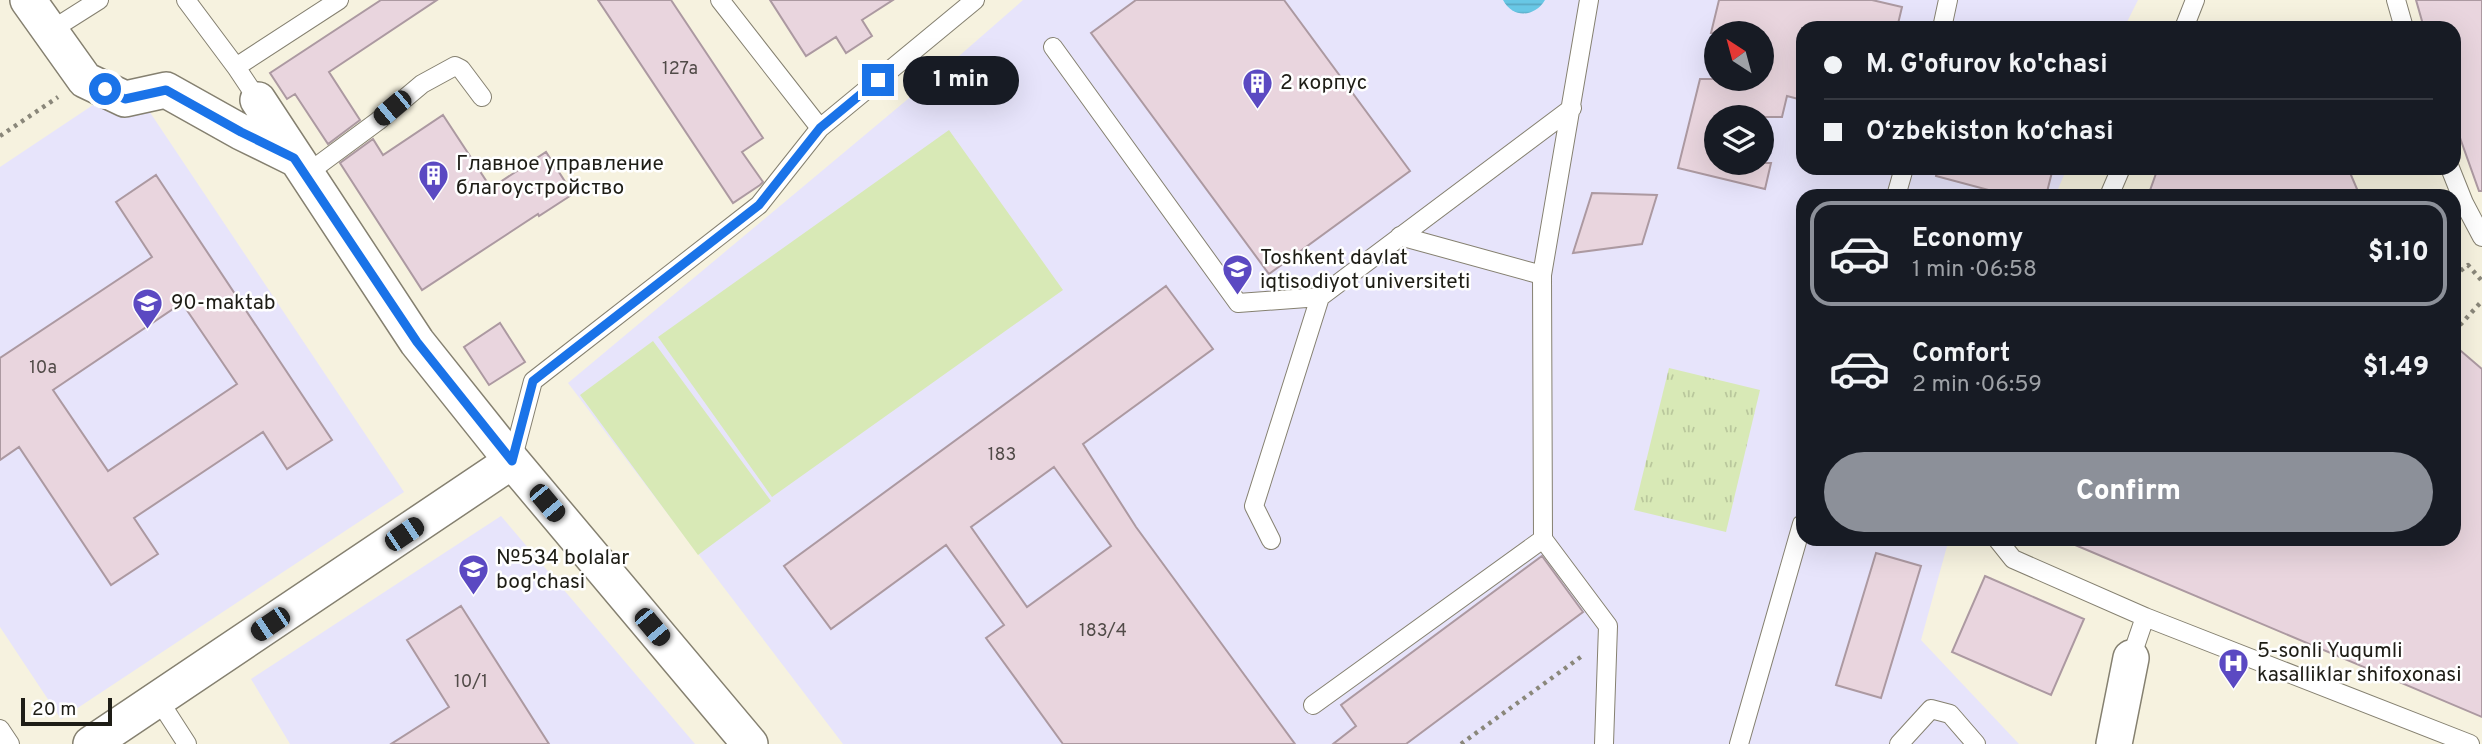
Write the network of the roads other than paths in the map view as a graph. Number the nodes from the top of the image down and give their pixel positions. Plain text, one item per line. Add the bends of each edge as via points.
1 (29, 0) edge
2 (99, 0) edge
3 (186, 0) edge
4 (339, 0) edge
5 (720, 0) edge
6 (975, 0) edge
7 (1589, 0) edge
8 (1948, 0) edge
9 (2195, 0) edge
10 (2396, 0) edge
11 (1944, 21) edge
12 (2187, 21) edge
13 (2402, 21) edge
14 (50, 31) junction
15 (1053, 47) dead end
16 (236, 67) junction
17 (482, 97) dead end
18 (258, 100) joint
19 (1572, 108) junction
20 (820, 128) junction
21 (299, 166) junction
22 (2461, 196) edge
23 (1400, 236) junction
24 (2482, 237) edge
25 (1542, 275) junction
26 (1320, 297) junction
27 (512, 461) junction
28 (1543, 539) junction
29 (1271, 540) dead end
30 (1796, 545) edge
31 (2003, 546) edge
32 (2146, 617) junction
33 (2131, 658) joint
34 (158, 699) junction
35 (1313, 705) dead end
36 (0, 729) edge
37 (10, 744) edge
38 (91, 744) edge
39 (187, 744) edge
40 (750, 744) edge
41 (1604, 744) edge
42 (1740, 744) edge
43 (1899, 744) edge
44 (1976, 744) edge
45 (2114, 744) edge
46 (2470, 744) edge

1 - 14 street
2 - 14 lane
3 - 16 lane
4 - 16 lane
5 - 20 lane
6 - 20 lane
7 - 19 lane
8 - 11 lane
9 - 12 lane
10 - 13 lane
14 - 21 street via 85,79 125,99 166,90
15 - 26 lane via 1238,303
16 - 18 lane
17 - 21 lane via 455,66 422,84 378,121
18 - 21 street
19 - 23 lane
19 - 25 lane
20 - 27 lane via 759,205 533,381
21 - 27 street via 417,342
22 - 24 lane
23 - 25 lane
23 - 26 lane
25 - 28 lane
26 - 29 lane via 1254,506
27 - 34 street
27 - 40 street
28 - 35 lane
28 - 41 lane via 1608,626
30 - 42 lane
31 - 32 lane via 2013,559
32 - 33 lane
32 - 46 lane
33 - 45 street
34 - 38 street
34 - 39 lane
36 - 37 lane
43 - 44 lane via 1931,709 1950,714

